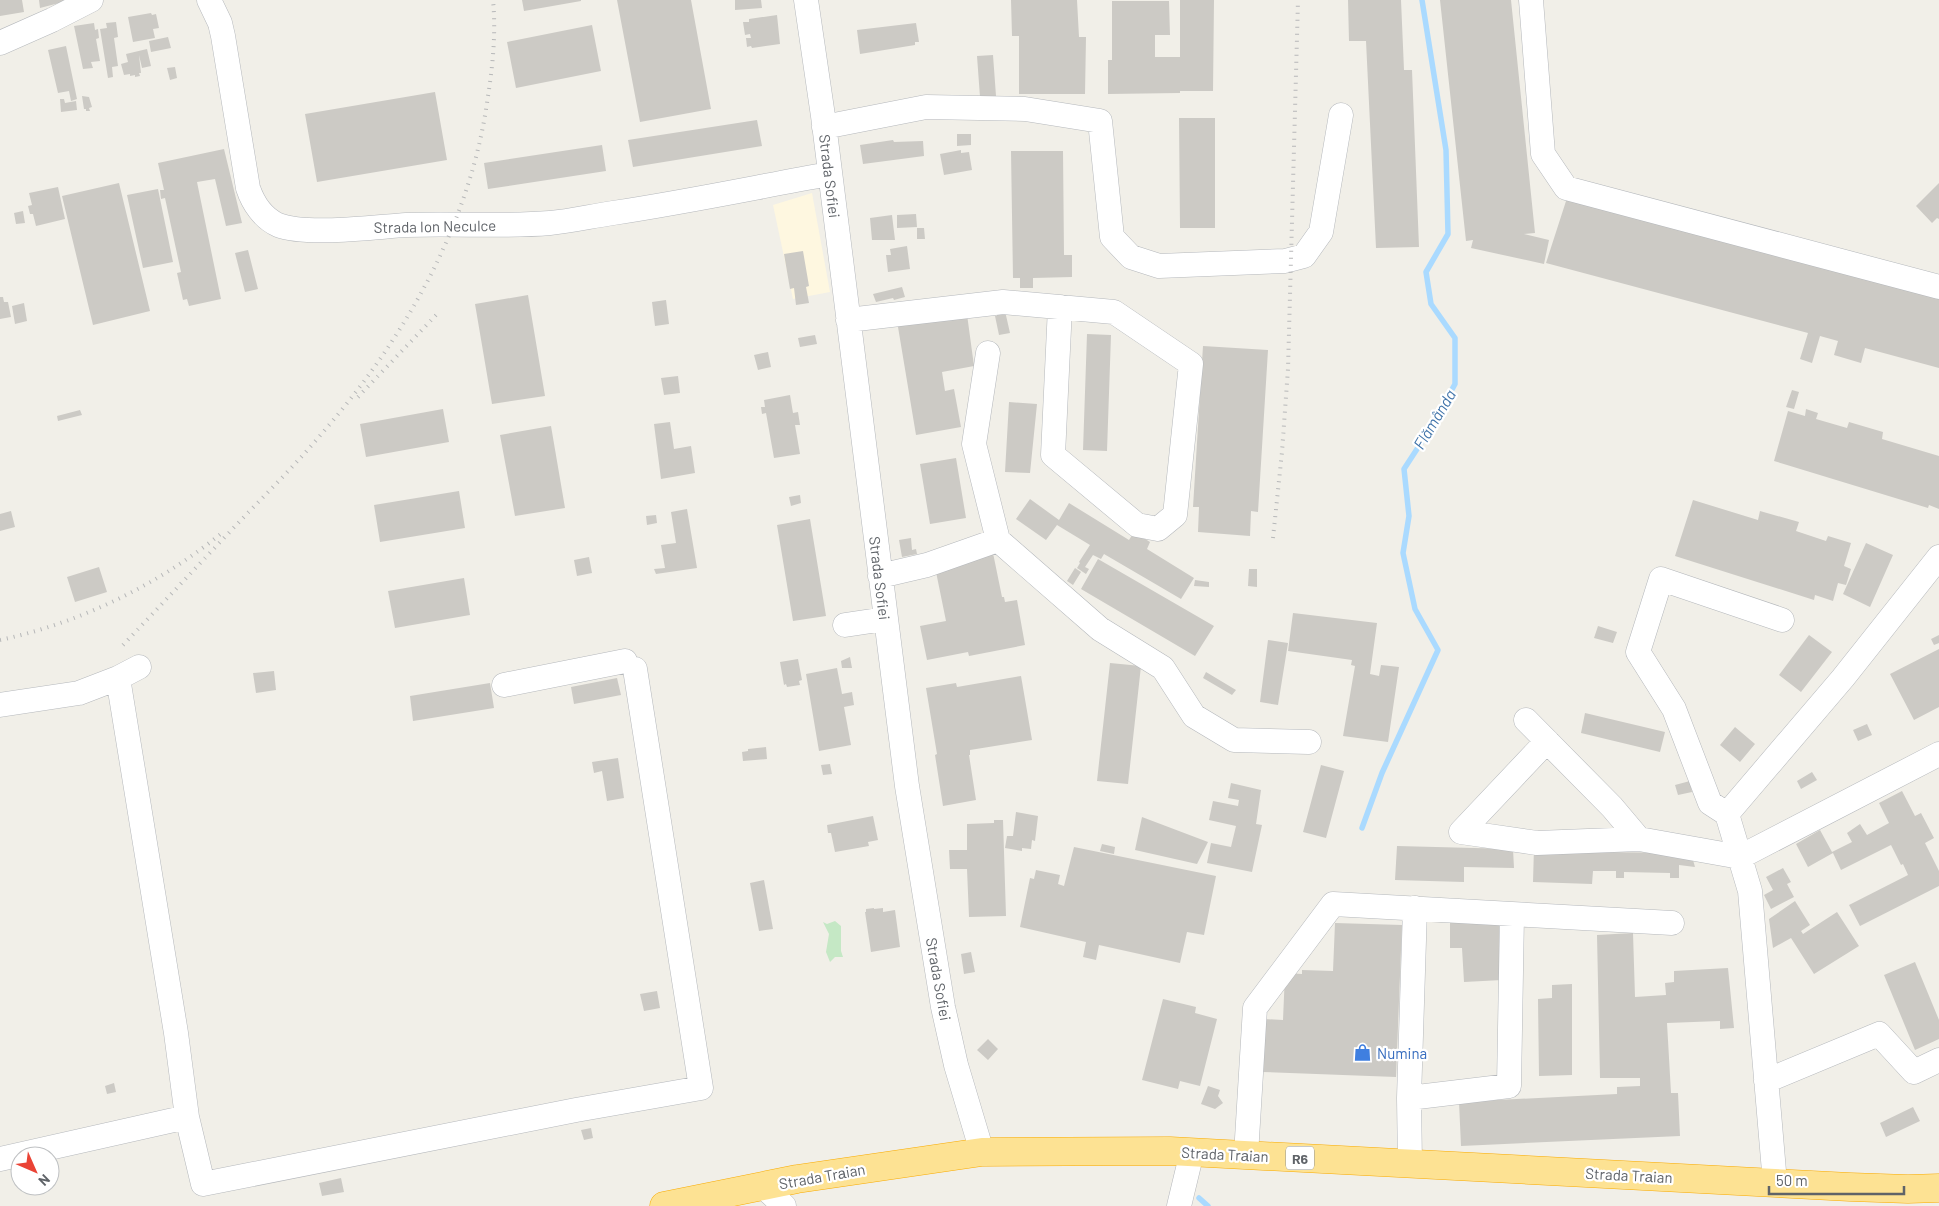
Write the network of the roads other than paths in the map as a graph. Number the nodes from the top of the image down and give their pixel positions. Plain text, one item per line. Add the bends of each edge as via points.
1 (91, 0) edge
2 (209, 0) edge
3 (806, 0) edge
4 (1531, 0) edge
5 (0, 43) edge
6 (1340, 115) dead end
7 (824, 127) junction
8 (829, 174) junction
9 (1939, 287) edge
10 (1060, 307) junction
11 (848, 320) junction
12 (988, 352) dead end
13 (998, 540) junction
14 (1939, 557) edge
15 (880, 576) junction
16 (885, 619) junction
17 (1782, 620) dead end
18 (845, 625) dead end
19 (139, 667) dead end
20 (118, 678) junction
21 (504, 685) dead end
22 (0, 705) edge
23 (1526, 720) dead end
24 (1547, 741) junction
25 (1309, 742) dead end
26 (1939, 754) edge
27 (1727, 814) junction
28 (1639, 839) junction
29 (1740, 857) junction
30 (1415, 908) junction
31 (1512, 915) junction
32 (1672, 923) dead end
33 (1939, 1060) edge
34 (1766, 1081) junction
35 (1410, 1098) junction
36 (187, 1117) junction
37 (982, 1152) junction
38 (1192, 1152) junction
39 (1246, 1155) junction
40 (0, 1159) edge
41 (1410, 1164) junction
42 (1775, 1183) junction
43 (763, 1186) junction
44 (1939, 1188) edge
45 (664, 1206) edge
46 (784, 1206) edge
47 (1178, 1206) edge

1 - 5 street
2 - 8 street, Strada Ion Neculce via 223,36 248,188 258,208 271,221 288,228 551,223
3 - 7 street, Strada Sofiei
4 - 9 street via 1544,154 1566,188
6 - 7 street via 1321,232 1304,256 1285,261 1159,266 1131,257 1112,237 1100,121 1025,109 926,106
7 - 8 street, Strada Sofiei
8 - 11 street, Strada Sofiei
10 - 10 street via 1053,456 1137,525 1158,529 1175,515 1191,364 1114,312
10 - 11 street via 1003,302
11 - 15 street, Strada Sofiei
12 - 13 street via 974,444
13 - 15 street via 927,565
13 - 25 street via 1100,629 1163,668 1194,716 1234,740
14 - 27 street via 1843,678
15 - 16 street, Strada Sofiei
16 - 18 street
16 - 37 street, Strada Sofiei via 907,786 943,1007 956,1065
17 - 27 street via 1661,579 1638,652 1674,709 1710,802
19 - 20 street
20 - 22 street via 79,693
20 - 36 street via 175,1023
21 - 36 street via 630,665 701,1088 203,1184
23 - 24 street
24 - 28 street
24 - 28 street via 1461,832 1537,843
26 - 29 street
27 - 29 street
28 - 29 street
29 - 34 street via 1750,891
30 - 31 street
30 - 35 street
30 - 39 street via 1333,904 1255,1008
31 - 32 street
31 - 35 street via 1509,1086
33 - 34 street via 1914,1072 1879,1034
34 - 42 street
35 - 41 street
36 - 40 street
37 - 38 highway, Strada Trаian / R6
37 - 43 highway, Strada Trаian / R6 via 869,1167
38 - 39 highway, Strada Trаian / R6
38 - 47 street
39 - 41 highway, Strada Trаian / R6
41 - 42 highway, Strada Trаian / R6
42 - 44 highway, Strada Trаian / R6
43 - 45 highway, Strada Trаian / R6
43 - 46 street

